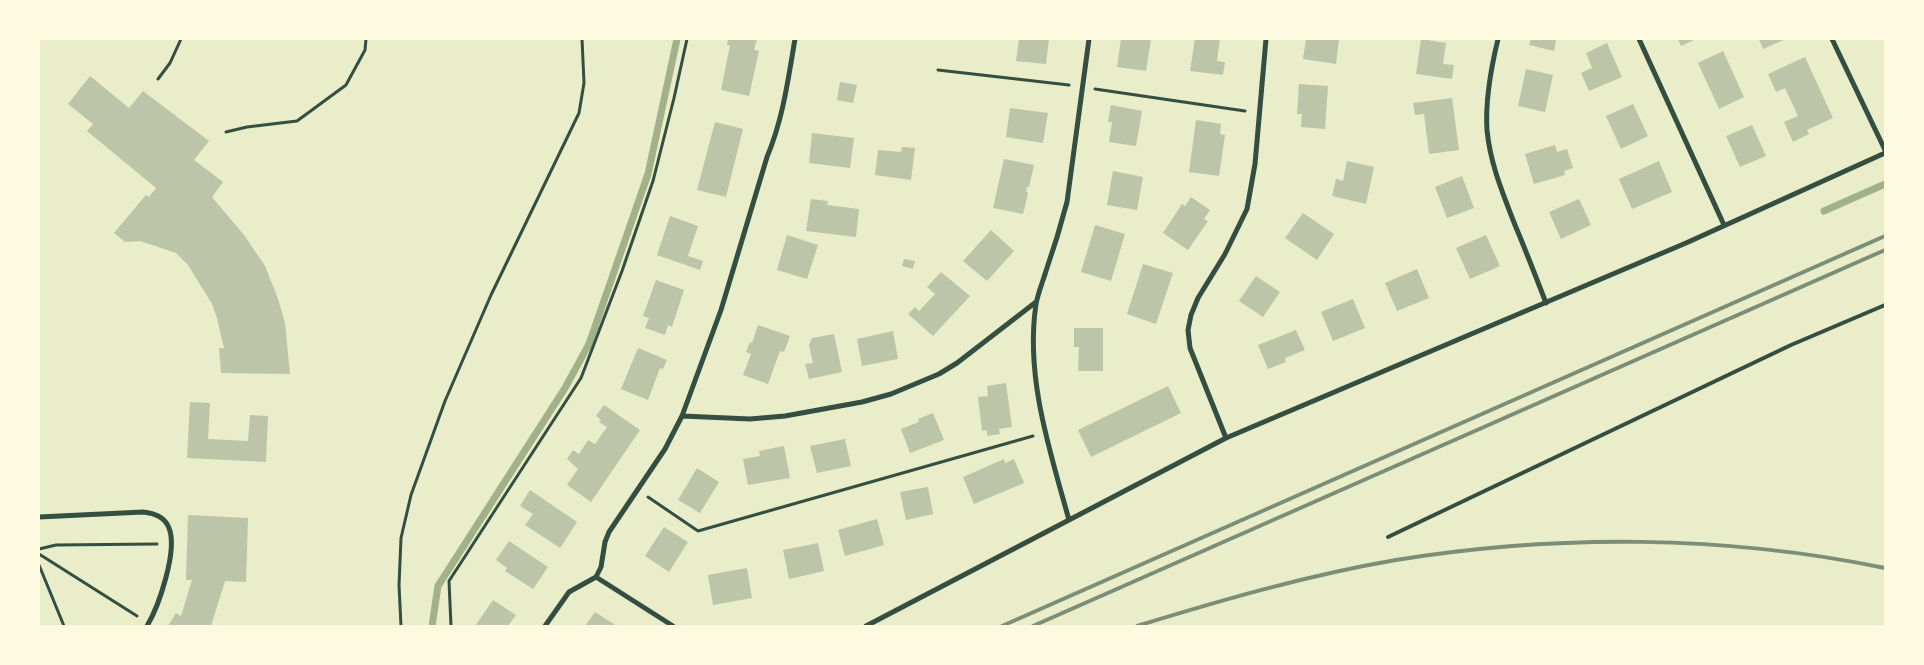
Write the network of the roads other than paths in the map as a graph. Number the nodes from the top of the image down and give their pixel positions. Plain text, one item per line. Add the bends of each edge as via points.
1 (795, 39) edge
2 (1089, 39) edge
3 (1266, 39) edge
4 (1498, 39) edge
5 (1639, 39) edge
6 (1832, 39) edge
7 (1885, 151) edge
8 (1724, 225) junction
9 (1036, 302) junction
10 (1546, 303) junction
11 (1885, 305) edge
12 (682, 416) junction
13 (1226, 438) junction
14 (39, 517) edge
15 (1069, 520) junction
16 (1388, 537) dead end
17 (596, 577) junction
18 (148, 625) edge
19 (545, 626) edge
20 (673, 626) edge
21 (866, 626) edge

1 - 12 street via 777,134 721,310
2 - 9 street via 1067,202
3 - 13 street via 1255,164 1247,209 1198,298 1188,330 1190,348
4 - 10 street via 1487,109 1492,160
5 - 8 street
6 - 7 street
7 - 8 street
8 - 10 street
9 - 12 street via 957,363 890,394 785,416 750,419
9 - 15 street via 1034,354 1038,391 1045,432
10 - 13 street
11 - 16 lane via 1791,344
12 - 17 street via 665,449 604,542 600,571
13 - 15 street
14 - 18 street via 143,512 166,523 170,534 166,579
15 - 21 street
17 - 19 street via 569,592
17 - 20 street

